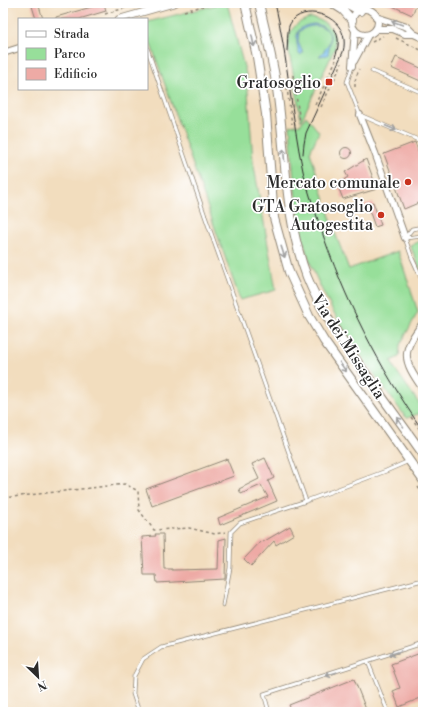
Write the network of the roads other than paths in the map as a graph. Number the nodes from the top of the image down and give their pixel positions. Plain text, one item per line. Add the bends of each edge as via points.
1 (175, 3) edge
2 (245, 3) edge
3 (259, 3) edge
4 (332, 3) edge
5 (346, 3) edge
6 (360, 11) junction
7 (136, 17) edge
8 (376, 17) junction
9 (352, 20) junction
10 (376, 29) junction
11 (355, 31) junction
12 (414, 34) junction
13 (368, 35) junction
14 (423, 38) edge
15 (18, 48) edge
16 (148, 51) edge
17 (3, 53) edge
18 (352, 66) junction
19 (372, 71) dead end
20 (423, 93) edge
21 (360, 115) junction
22 (423, 142) edge
23 (423, 227) edge
24 (423, 236) edge
25 (405, 238) junction
26 (423, 282) edge
27 (423, 323) edge
28 (423, 389) edge
29 (423, 454) edge
30 (410, 461) junction
31 (420, 483) edge
32 (306, 501) junction
33 (423, 580) edge
34 (223, 605) dead end
35 (423, 643) edge
36 (368, 662) junction
37 (139, 712) edge
38 (269, 712) edge
39 (388, 712) edge

1 - 7 street
2 -> 30 main road, Via dei Missaglia via 266,114 274,218 289,272 309,316 324,341
29 -> 3 main road, Via dei Missaglia via 343,343 318,302 307,278 293,231 277,87
4 - 9 main road
5 - 6 main road
6 - 8 street via 370,10
6 - 9 street
8 - 10 street
12 -> 8 street via 407,27
9 - 11 street
10 - 12 street via 393,29 405,34
10 - 13 street
11 - 13 street via 361,35
11 - 18 street
12 - 14 street
13 - 18 street
15 - 17 street
16 - 32 lane
18 - 21 lane via 347,82
19 - 20 lane
21 -> 22 lane
21 - 25 street
23 - 25 lane via 412,229
24 - 25 lane
25 - 26 lane
27 - 28 street via 407,351 412,374
30 - 31 main road, Via dei Missaglia
30 - 32 lane
32 - 34 lane via 240,523 231,532 230,568
33 - 37 lane via 161,647 143,659 134,676 133,694
35 -> 36 lane
36 -> 38 lane via 264,694
36 - 39 lane

